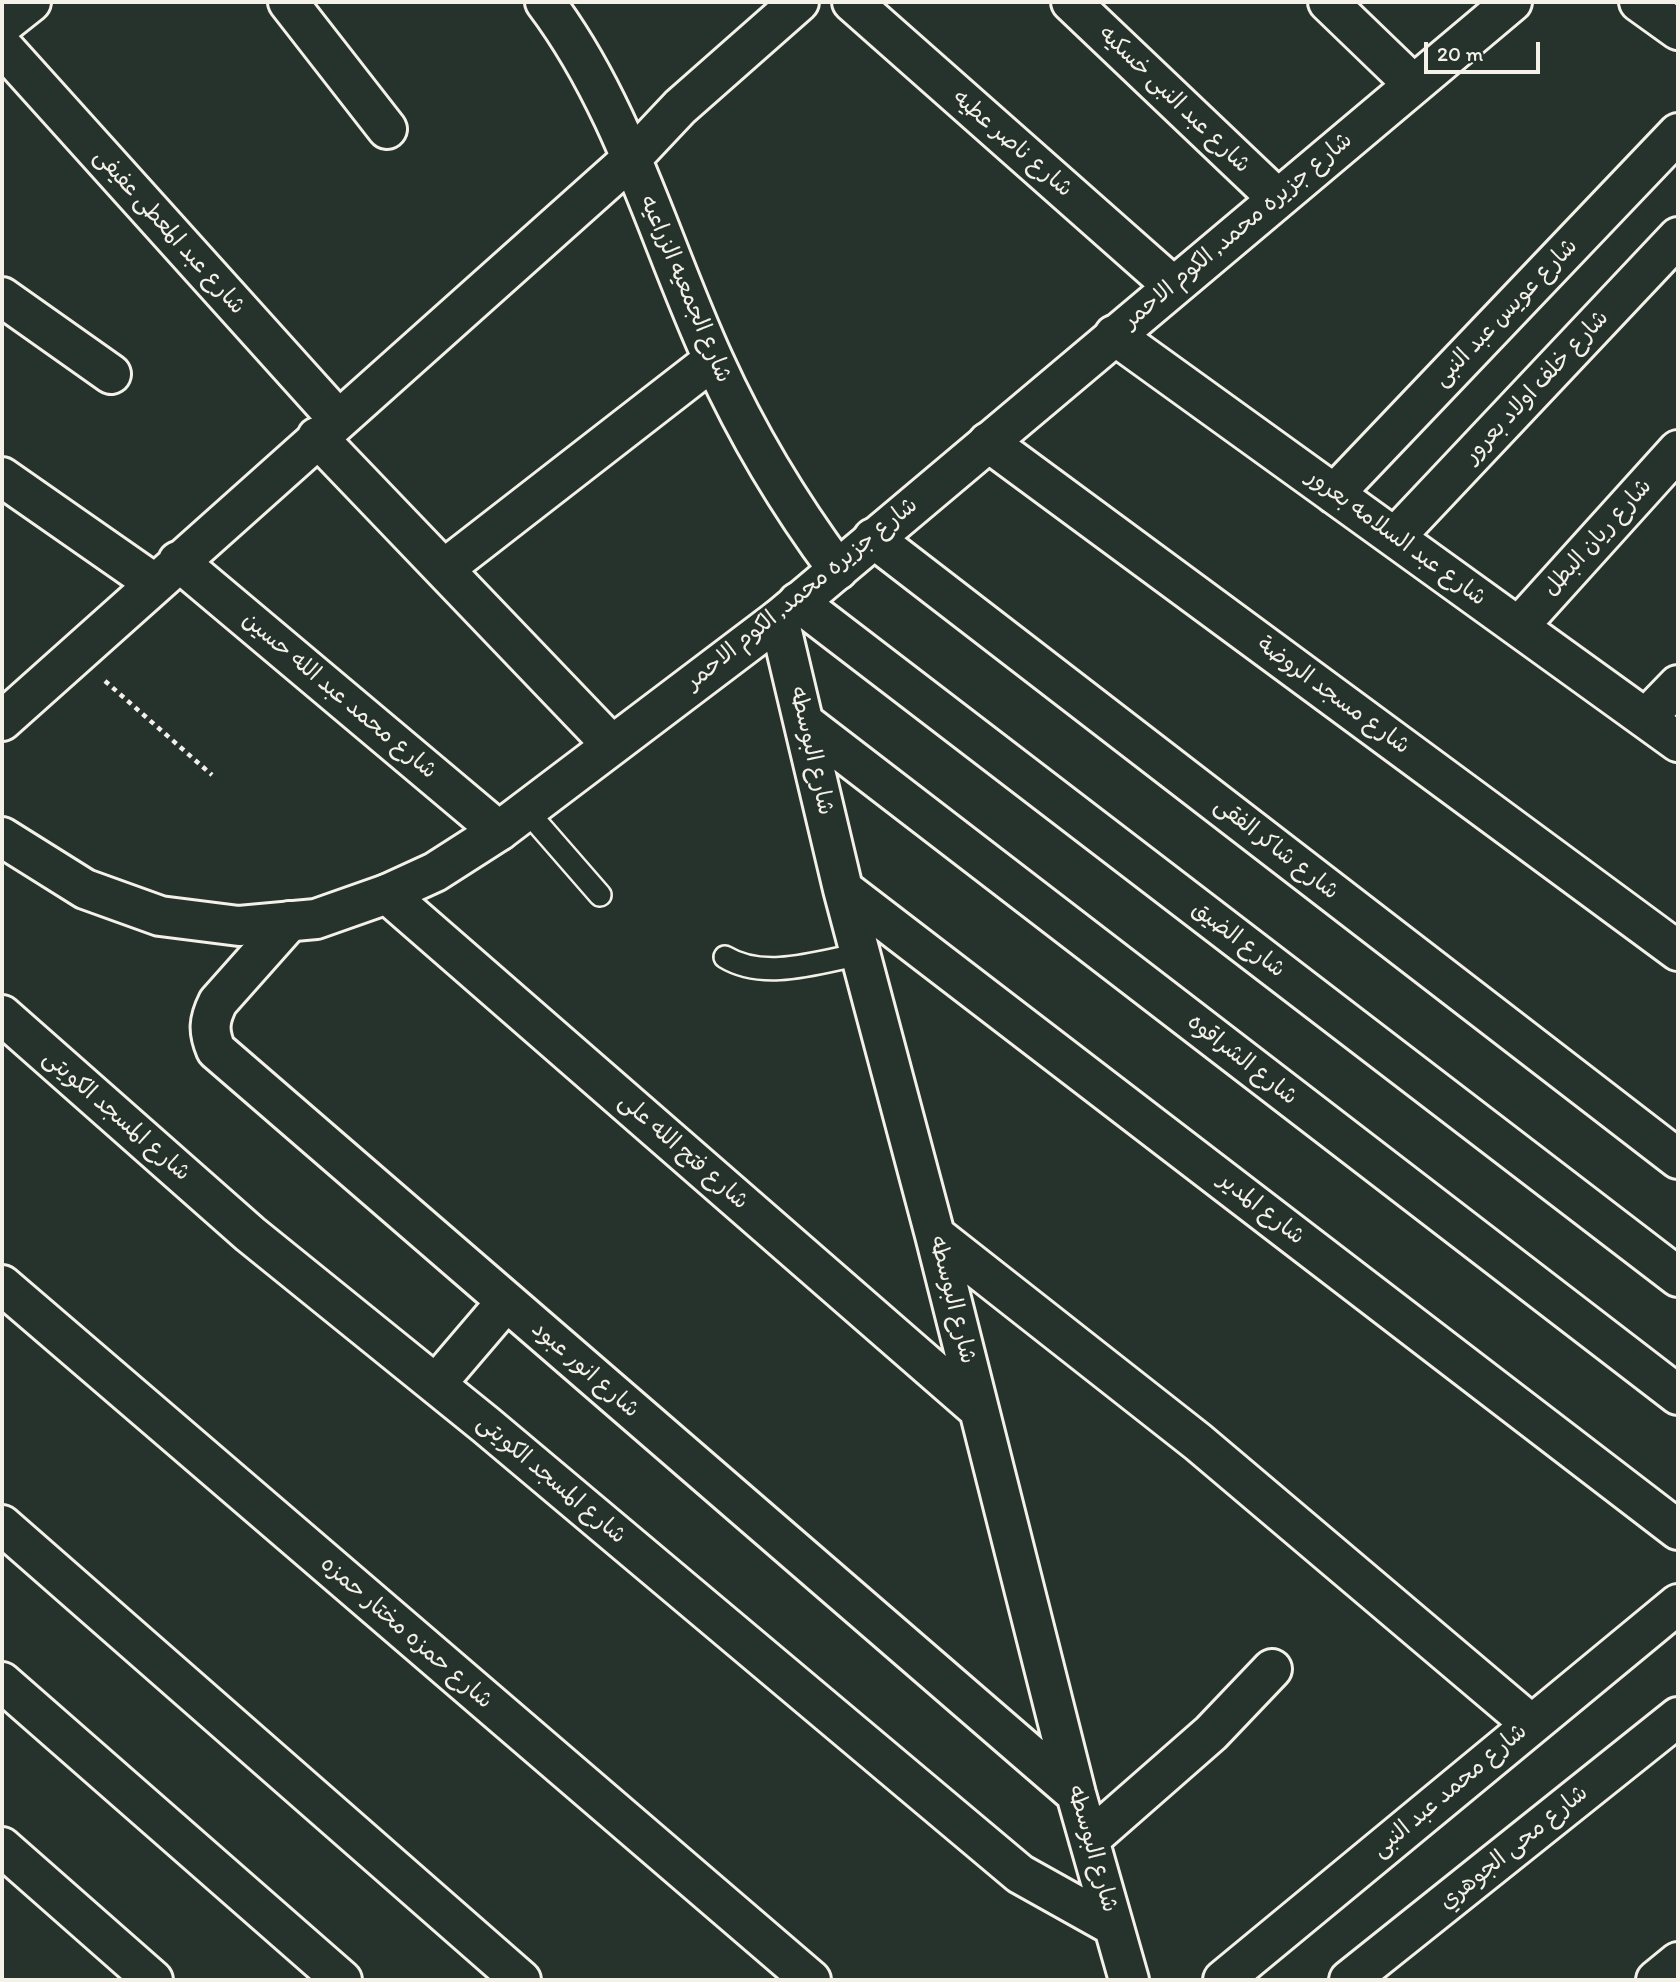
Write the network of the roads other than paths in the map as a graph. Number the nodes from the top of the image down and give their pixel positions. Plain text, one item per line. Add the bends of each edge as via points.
1 (31, 2) edge
2 (288, 2) edge
3 (545, 2) edge
4 (799, 2) edge
5 (852, 2) edge
6 (1071, 2) edge
7 (1328, 2) edge
8 (1512, 2) edge
9 (1639, 2) edge
10 (2, 25) edge
11 (1678, 30) edge
12 (2, 46) edge
13 (1413, 84) junction
14 (387, 129) dead end
15 (1678, 133) edge
16 (631, 159) junction
17 (1277, 198) junction
18 (1678, 237) edge
19 (1173, 286) junction
20 (2, 297) edge
21 (1114, 335) junction
22 (713, 360) junction
23 (111, 374) dead end
24 (327, 427) junction
25 (988, 442) junction
26 (1678, 450) edge
27 (2, 477) edge
28 (1334, 494) junction
29 (1395, 537) junction
30 (873, 538) junction
31 (444, 569) junction
32 (838, 570) junction
33 (166, 572) junction
34 (788, 610) junction
35 (1519, 626) junction
36 (1678, 685) edge
37 (1646, 718) junction
38 (2, 720) edge
39 (806, 724) junction
40 (1678, 742) edge
41 (611, 744) junction
42 (513, 821) junction
43 (2, 837) edge
44 (843, 889) junction
45 (387, 894) junction
46 (600, 895) dead end
47 (290, 921) junction
48 (1678, 951) edge
49 (861, 954) junction
50 (725, 957) dead end
51 (2, 1015) edge
52 (1678, 1159) edge
53 (935, 1236) junction
54 (1678, 1277) edge
55 (2, 1285) edge
56 (506, 1302) junction
57 (436, 1384) junction
58 (1678, 1395) edge
59 (979, 1410) junction
60 (2, 1525) edge
61 (1678, 1530) edge
62 (1678, 1604) edge
63 (1272, 1669) dead end
64 (2, 1682) edge
65 (1678, 1717) edge
66 (1531, 1724) junction
67 (1076, 1794) junction
68 (1089, 1840) junction
69 (2, 1847) edge
70 (1113, 1926) junction
71 (1678, 1962) edge
72 (153, 1980) edge
73 (342, 1980) edge
74 (521, 1980) edge
75 (811, 1980) edge
76 (1129, 1980) edge
77 (1223, 1980) edge
78 (1349, 1980) edge
79 (1656, 1980) edge

1 - 10 street
2 - 14 street
3 - 16 street, شارع الجمعيه الزراعيه via 589,67
4 - 16 street via 680,107
5 - 19 street, شارع ناصر عطيه
6 - 17 street, شارع عبد النبى خسكيه
7 - 13 street
8 - 13 street, شارع جزيره محمد, الكوم الاحمر
9 - 11 street
12 - 24 street, شارع عبد المعطى عفيفى
13 - 17 street, شارع جزيره محمد, الكوم الاحمر
15 - 28 street, شارع عويس عبد النبى
16 - 22 street, شارع الجمعيه الزراعيه
16 - 24 street
17 - 19 street, شارع جزيره محمد, الكوم الاحمر
18 - 29 street, شارع خلف اولاد بعرور
19 - 21 street, شارع جزيره محمد, الكوم الاحمر
20 - 23 street
21 - 25 street, شارع جزيره محمد, الكوم الاحمر
21 - 28 street, شارع عبد السلامه بعرور
22 - 31 street
22 - 32 street, شارع الجمعيه الزراعيه via 789,504
24 - 31 street, شارع عبد المعطى عفيفى
24 - 33 street
25 - 30 street, شارع جزيره محمد, الكوم الاحمر
25 - 48 street, شارع مسجد الروضة
26 - 35 street, شارع ريان البطل
27 - 33 street, شارع محمد عبد الله حسين
28 - 29 street, شارع عبد السلامه بعرور
29 - 35 street, شارع عبد السلامه بعرور
30 - 32 street, شارع جزيره محمد, الكوم الاحمر
30 - 52 street, شارع شاكر الفقى
31 - 41 street, شارع عبد المعطى عفيفى
32 - 34 street, شارع جزيره محمد, الكوم الاحمر
33 - 38 street
33 - 42 street, شارع محمد عبد الله حسين
34 - 39 street, شارع البوسطه
34 - 41 street, شارع جزيره محمد, الكوم الاحمر
34 - 54 street, شارع الضيق
35 - 37 street, شارع عبد السلامه بعرور
36 - 37 street
37 - 40 street, شارع عبد السلامه بعرور
39 - 44 street, شارع البوسطه
39 - 58 street, شارع الشراقوه
41 - 42 street, شارع جزيره محمد, الكوم الاحمر
42 - 45 street, شارع جزيره محمد, الكوم الاحمر via 435,872
42 - 46 lane
43 - 47 street, شارع جزيره محمد, الكوم الاحمر via 85,889 160,916 239,926
44 - 49 street, شارع البوسطه
44 - 61 street, شارع المدير
45 - 47 street, شارع جزيره محمد, الكوم الاحمر via 316,919
45 - 59 street, شارع فتح الله على
47 - 56 street, شارع انور عبود via 218,1002 210,1017 209,1034 216,1050
49 - 50 lane via 755,969
49 - 53 street, شارع البوسطه
51 - 57 street, شارع المسجد الكويتى via 250,1234
53 - 59 street, شارع البوسطه
53 - 66 street via 1198,1442
55 - 75 street, شارع حمزه مختار حمزه
56 - 57 street
56 - 67 street, شارع انور عبود
57 - 70 street, شارع المسجد الكويتى via 1020,1874
59 - 67 street, شارع البوسطه
60 - 74 street
62 - 66 street, شارع محمد عبد النبى
63 - 68 street via 1211,1733
64 - 73 street
65 - 78 street, شارع محى الجوهري
66 - 77 street, شارع محمد عبد النبى
67 - 68 street, شارع البوسطه
68 - 70 street, شارع البوسطه
69 - 72 street
70 - 76 street, شارع البوسطه
71 - 79 street

